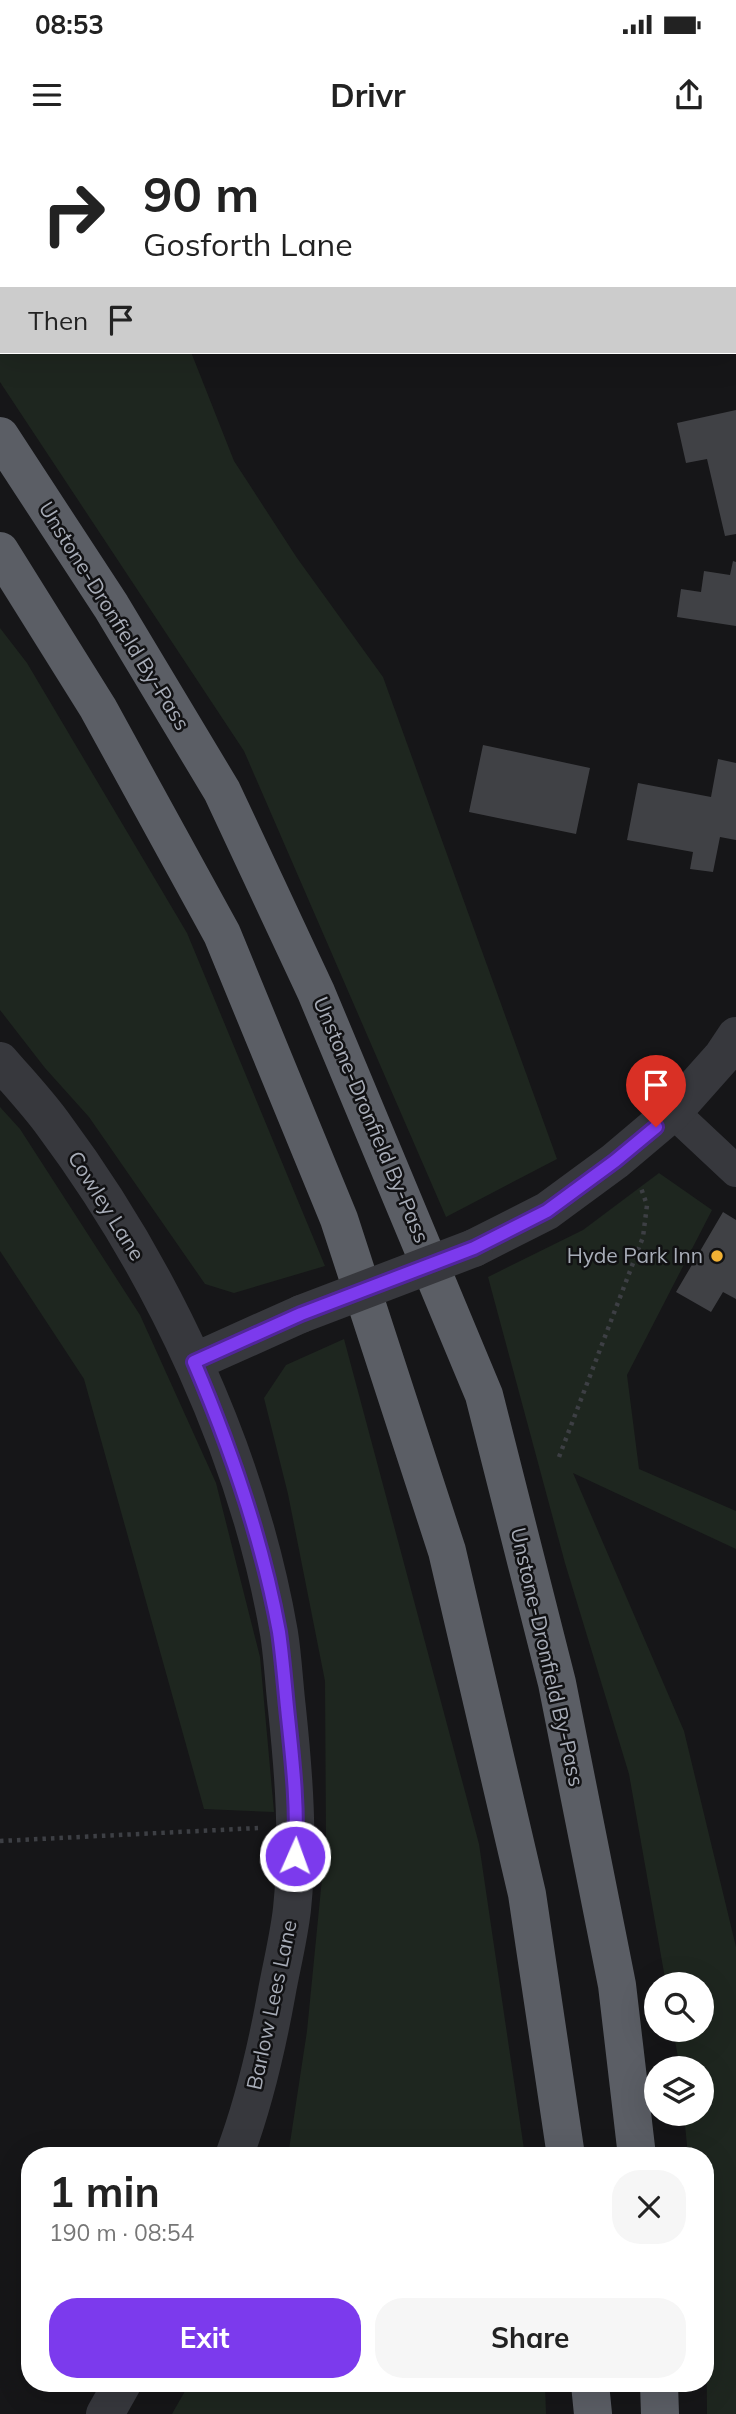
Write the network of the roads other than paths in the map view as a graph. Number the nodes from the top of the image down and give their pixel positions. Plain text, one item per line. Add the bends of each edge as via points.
1 (0, 436) edge
2 (0, 551) edge
3 (736, 1036) edge
4 (0, 1061) edge
5 (673, 1112) junction
6 (736, 1171) edge
7 (194, 1362) junction
8 (237, 2147) edge
9 (565, 2147) edge
10 (636, 2147) edge
11 (117, 2392) edge
12 (591, 2392) edge
13 (659, 2392) edge
14 (105, 2414) edge
15 (593, 2414) edge
16 (660, 2414) edge

1 - 10 highway, Unstone-Dronfield By-Pass via 111,606 222,791 317,992 484,1395 565,1724 617,1984
2 - 9 highway via 98,708 222,934 339,1219 447,1551 527,1894
3 - 5 street
4 - 7 street, Cowley Lane via 53,1124 125,1231
5 - 6 street
5 - 7 street, bridge via 547,1211 474,1248 301,1314
7 - 8 street, Barlow Lees Lane via 223,1428 256,1532 279,1633 295,1777 292,1910 272,2022
11 - 14 street
12 - 15 highway
13 - 16 highway

